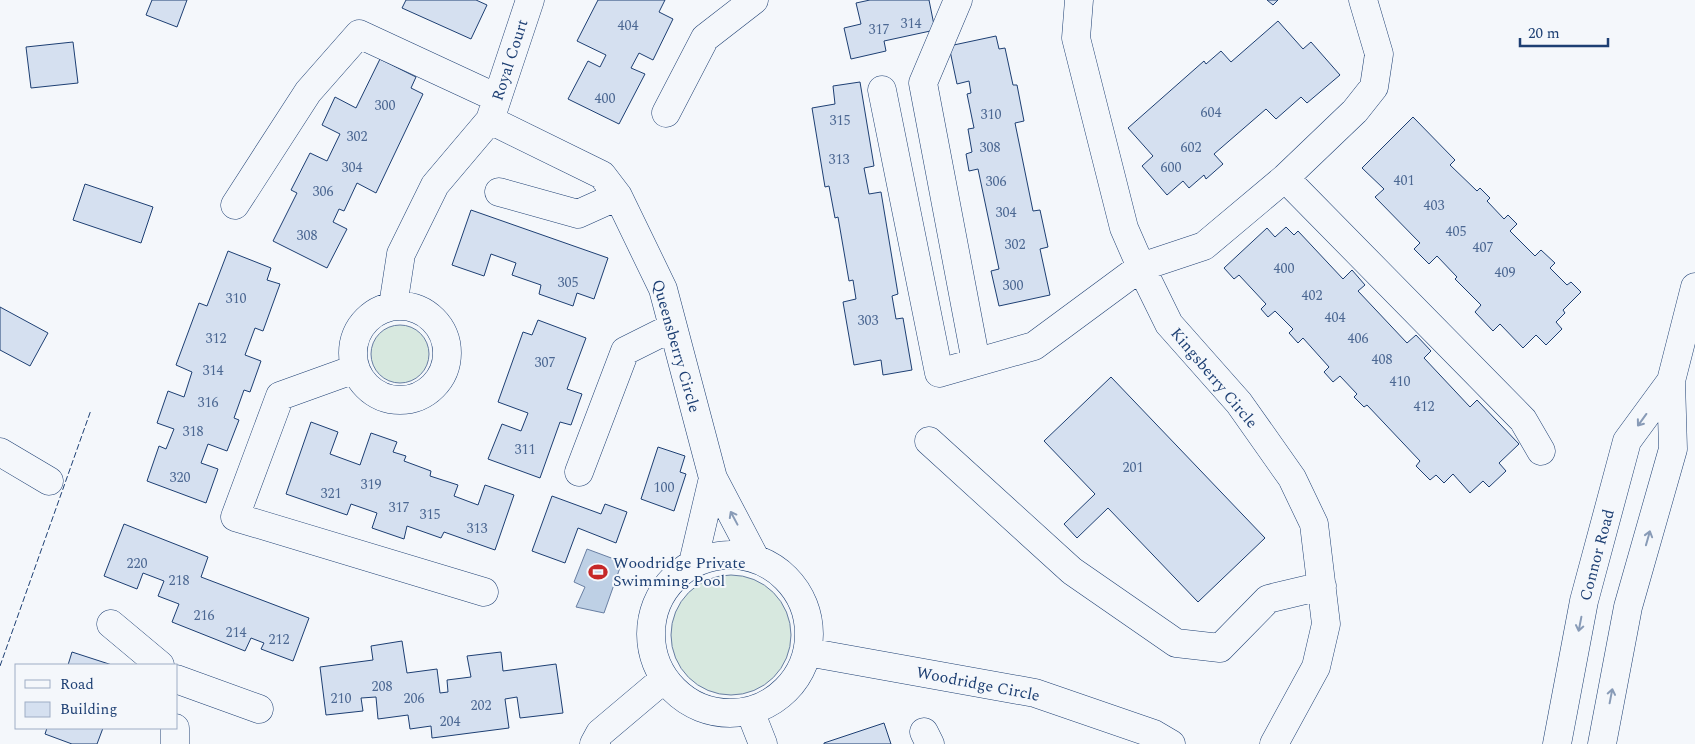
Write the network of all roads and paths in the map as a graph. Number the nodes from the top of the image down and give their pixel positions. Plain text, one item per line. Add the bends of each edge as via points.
1 (530, 0) edge
2 (753, 0) edge
3 (958, 0) edge
4 (1079, 0) edge
5 (1363, 0) edge
6 (882, 90) dead end
7 (493, 109) junction
8 (666, 113) dead end
9 (1285, 178) junction
10 (499, 192) dead end
11 (618, 196) junction
12 (235, 205) dead end
13 (1141, 267) junction
14 (1695, 287) edge
15 (393, 306) junction
16 (673, 327) junction
17 (976, 362) junction
18 (355, 369) junction
19 (1671, 381) junction
20 (929, 441) dead end
21 (1541, 451) dead end
22 (0, 452) edge
23 (580, 472) dead end
24 (713, 478) junction
25 (49, 481) dead end
26 (755, 558) junction
27 (693, 563) junction
28 (1322, 586) junction
29 (484, 592) dead end
30 (111, 624) dead end
31 (807, 652) junction
32 (159, 664) edge
33 (664, 679) junction
34 (178, 680) edge
35 (260, 709) dead end
36 (750, 711) junction
37 (175, 729) edge
38 (176, 744) edge
39 (594, 744) edge
40 (763, 744) edge
41 (1171, 744) edge
42 (1274, 744) edge
43 (1557, 744) edge
44 (1602, 744) edge

1 - 7 street, Royal Court
2 - 8 street via 705,38
3 - 17 street via 923,84
4 - 13 street, Kingsberry Circle via 1076,38 1124,228
5 - 9 street via 1379,54 1374,88 1355,111
6 - 17 street via 939,373
7 - 11 street, Queensberry Circle via 602,175
7 - 12 street, Queensberry Circle via 359,34 308,92
7 - 15 street via 435,185 401,254
9 - 13 street via 1204,246
9 - 21 street via 1523,420
10 - 11 street via 578,214
11 - 16 street, Queensberry Circle via 663,289
13 - 17 street via 1034,346
13 - 28 street, Kingsberry Circle via 1170,324 1239,403 1292,478 1314,524
14 - 19 street, Connor Road
15 - 18 street via 380,310 359,328 352,355
15 - 18 street via 423,311 444,333 448,348 447,364 441,378 418,398 403,401 374,393 362,383
16 - 23 street via 625,351
16 - 24 street, Queensberry Circle
18 - 29 street via 280,396 235,517
19 -> 43 street, Connor Road via 1627,441 1584,601
44 -> 19 street, Connor Road via 1628,607 1673,450
20 - 28 street via 1072,571 1176,643 1220,648 1268,599
22 - 25 street
26 -> 24 street, Queensberry Circle
24 - 27 street, Queensberry Circle
26 - 27 street via 713,555
26 - 31 street via 776,569 793,585 804,606 809,629
27 - 33 street via 672,579 656,602 650,627 652,654
28 - 42 street, Kingsberry Circle via 1326,624 1316,667
30 - 32 street
31 - 36 street via 800,672 787,690 770,703
31 - 41 street, Woodridge Circle via 1035,693 1154,734
33 - 36 street via 680,697 701,709 725,714
33 - 39 street via 600,732
34 - 35 street
36 - 40 street
37 - 38 street

